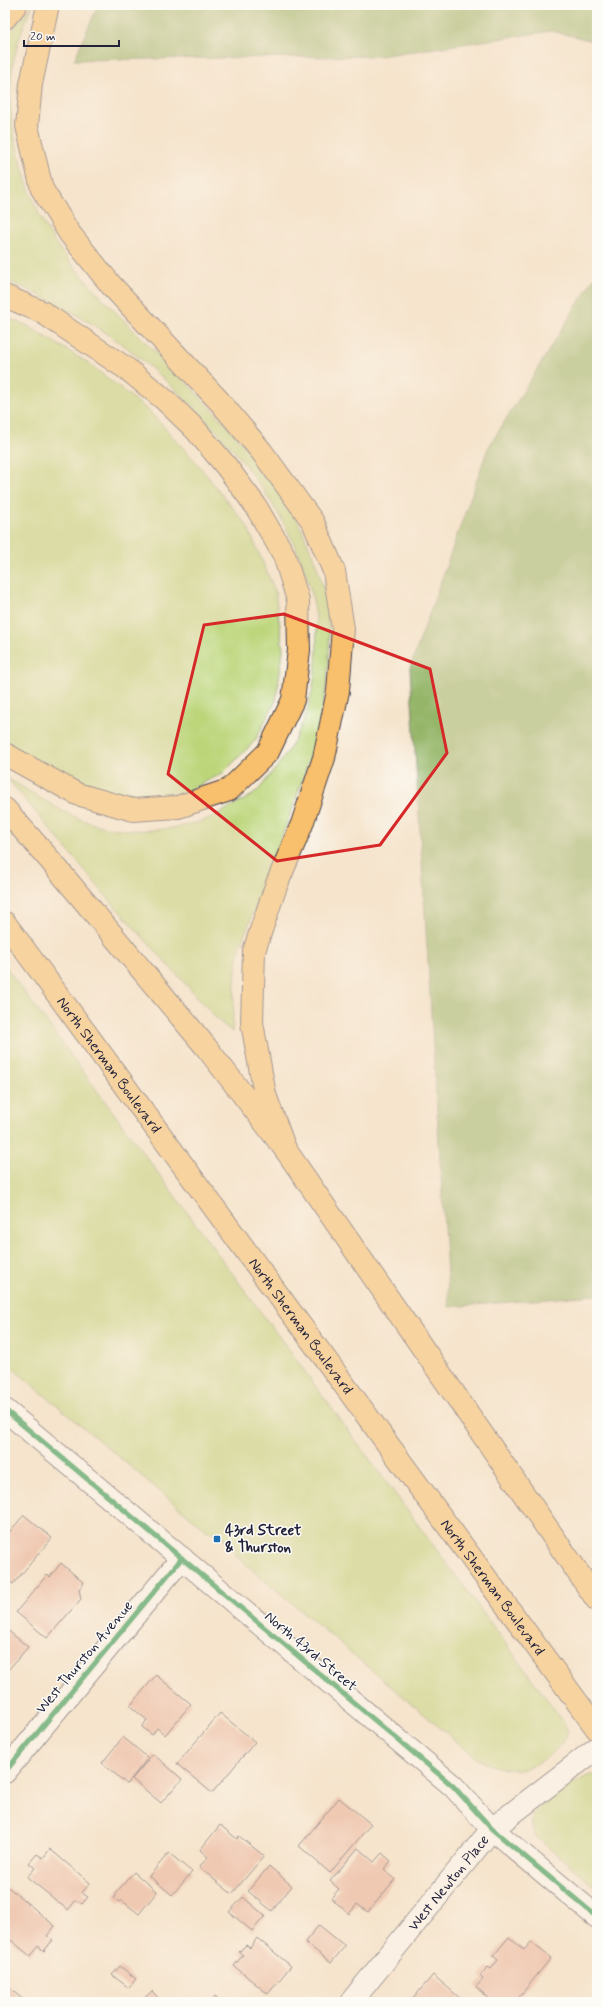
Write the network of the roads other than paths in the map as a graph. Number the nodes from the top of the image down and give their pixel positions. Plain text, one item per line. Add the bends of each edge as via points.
1 (16, 5) edge
2 (48, 5) edge
3 (5, 18) edge
4 (5, 296) edge
5 (5, 754) edge
6 (5, 809) edge
7 (5, 923) edge
8 (285, 1149) junction
9 (5, 1410) edge
10 (182, 1558) junction
11 (597, 1600) edge
12 (597, 1729) edge
13 (597, 1748) edge
14 (5, 1772) edge
15 (492, 1829) junction
16 (597, 1916) edge
17 (351, 2002) edge

1 - 3 main road
2 - 8 main road via 31,84 27,126 42,189 70,234 111,284 220,402 262,452 313,522 334,571 343,629 338,691 326,750 302,824 276,886 254,951 252,1023 265,1095
4 - 5 main road via 42,312 127,369 195,429 226,466 256,505 284,555 298,600 299,650 293,700 268,752 229,790 178,807 133,810 77,794
6 - 8 main road via 206,1047
7 - 12 main road, North Sherman Boulevard
8 - 11 main road
9 - 10 street, North 43rd Street
10 - 14 street, West Thurston Avenue
10 - 15 street, North 43rd Street via 453,1786
13 - 15 street, West Newton Place
15 - 16 street, North 43rd Street
15 - 17 street, West Newton Place

